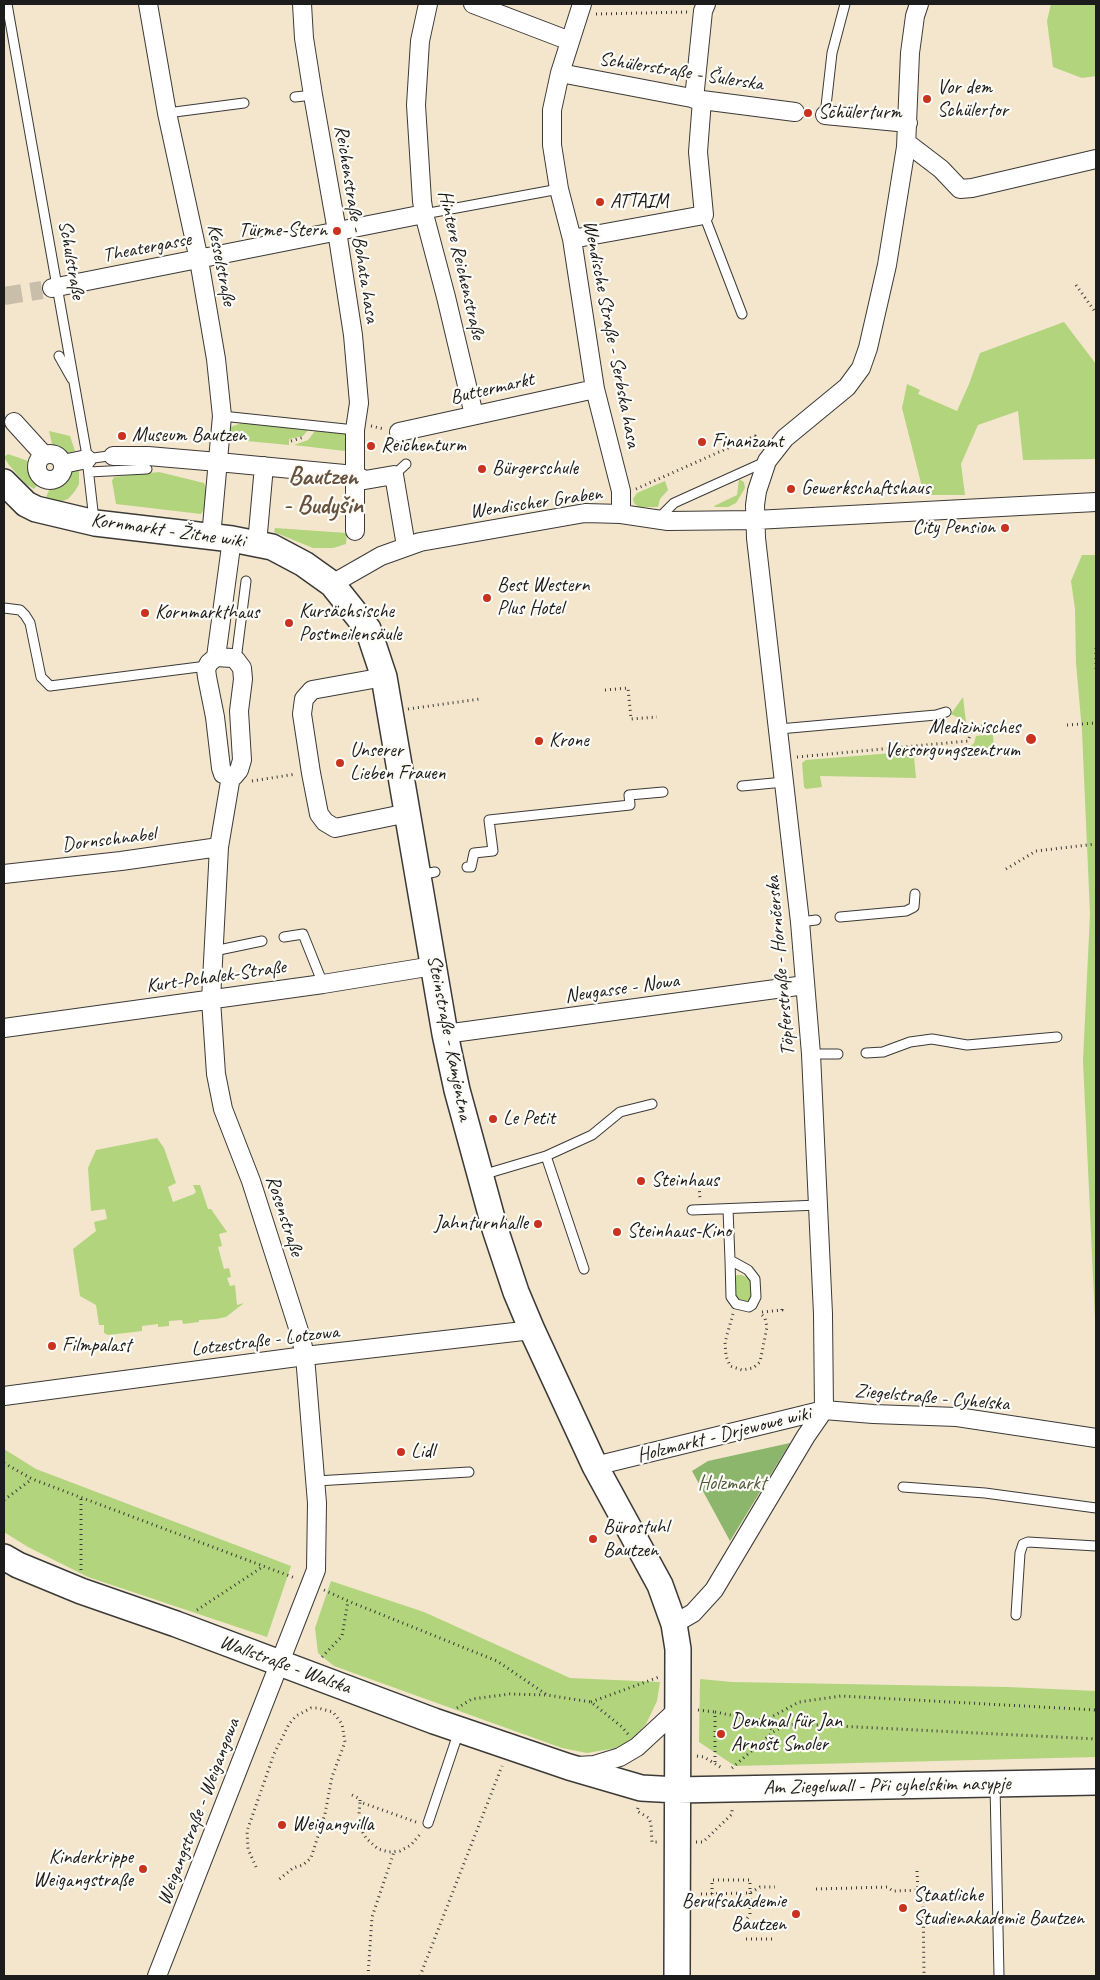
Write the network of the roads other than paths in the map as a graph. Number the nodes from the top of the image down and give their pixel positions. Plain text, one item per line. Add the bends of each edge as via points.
1 (7, 4) edge
2 (148, 4) edge
3 (302, 4) edge
4 (428, 4) edge
5 (473, 4) edge
6 (845, 4) edge
7 (919, 4) edge
8 (704, 8) edge
9 (580, 9) edge
10 (570, 41) junction
11 (560, 73) junction
12 (313, 95) junction
13 (295, 97) dead end
14 (698, 99) junction
15 (244, 103) dead end
16 (796, 112) dead end
17 (167, 113) junction
18 (822, 115) joint
19 (908, 123) junction
20 (906, 143) junction
21 (1096, 159) edge
22 (559, 189) junction
23 (424, 214) junction
24 (704, 215) junction
25 (337, 231) junction
26 (572, 239) junction
27 (199, 260) junction
28 (49, 289) junction
29 (742, 314) dead end
30 (59, 356) dead end
31 (76, 386) junction
32 (595, 389) junction
33 (474, 415) junction
34 (222, 416) junction
35 (14, 422) dead end
36 (355, 427) junction
37 (399, 432) road end
38 (110, 456) joint
39 (767, 461) junction
40 (218, 462) junction
41 (88, 465) junction
42 (264, 466) junction
43 (147, 469) dead end
44 (355, 475) junction
45 (6, 491) edge
46 (1096, 502) edge
47 (621, 514) junction
48 (658, 520) junction
49 (755, 520) junction
50 (95, 523) junction
51 (355, 532) dead end
52 (222, 538) junction
53 (257, 544) junction
54 (406, 546) junction
55 (246, 581) dead end
56 (332, 584) junction
57 (4, 608) edge
58 (236, 660) junction
59 (211, 662) junction
60 (384, 677) junction
61 (946, 712) dead end
62 (779, 729) junction
63 (230, 780) junction
64 (784, 782) junction
65 (742, 786) dead end
66 (663, 792) dead end
67 (408, 813) junction
68 (219, 847) junction
69 (467, 867) dead end
70 (4, 874) edge
71 (915, 894) dead end
72 (840, 917) dead end
73 (284, 937) dead end
74 (262, 941) dead end
75 (214, 951) junction
76 (433, 966) junction
77 (323, 984) junction
78 (805, 985) junction
79 (211, 1000) junction
80 (4, 1028) edge
81 (445, 1034) junction
82 (1057, 1037) dead end
83 (866, 1053) dead end
84 (811, 1054) junction
85 (838, 1054) dead end
86 (652, 1104) dead end
87 (546, 1156) junction
88 (479, 1175) junction
89 (819, 1205) junction
90 (728, 1209) junction
91 (692, 1210) dead end
92 (730, 1260) junction
93 (584, 1269) dead end
94 (532, 1330) junction
95 (305, 1356) junction
96 (4, 1396) edge
97 (824, 1410) junction
98 (1096, 1438) edge
99 (470, 1472) dead end
100 (600, 1475) junction
101 (316, 1481) junction
102 (903, 1487) dead end
103 (1096, 1508) edge
104 (1096, 1546) edge
105 (4, 1557) edge
106 (1016, 1615) dead end
107 (674, 1624) junction
108 (279, 1664) junction
109 (677, 1710) junction
110 (459, 1729) junction
111 (569, 1766) junction
112 (1096, 1782) edge
113 (995, 1783) junction
114 (677, 1790) junction
115 (427, 1824) road end
116 (157, 1976) edge
117 (677, 1976) edge
118 (999, 1976) edge

1 - 28 lane, Schulstraße
2 - 17 street, Kesselstraße
3 - 12 street, Reichenstraße - Bohata hasa
4 - 23 street, Hintere Reichenstraße via 420,41 416,104
5 - 10 street
6 - 18 lane via 832,54
7 - 19 street via 910,53
8 - 14 street
9 - 10 street, Wendische Straße - Serbska hasa
10 - 11 street, Wendische Straße - Serbska hasa
11 - 14 street, Schülerstraße - Šulerska
11 - 22 street, Wendische Straße - Serbska hasa via 552,110 552,146
12 - 13 lane
12 - 25 street, Reichenstraße - Bohata hasa
14 - 16 street, Schülerstraße - Šulerska
14 - 24 street via 698,152
15 - 17 lane
17 - 27 street, Kesselstraße
18 - 19 street
19 - 20 street
20 - 21 street via 941,168 960,189
20 - 39 street via 887,265 861,368 847,388 786,438
22 - 23 lane
22 - 26 street, Wendische Straße - Serbska hasa
23 - 25 street, Theatergasse
23 - 33 street, Hintere Reichenstraße
24 - 26 street
24 - 29 lane
25 - 27 street, Theatergasse
25 - 36 street, Reichenstraße - Bohata hasa via 353,335 359,403
26 - 32 street, Wendische Straße - Serbska hasa
27 - 28 street, Theatergasse
27 - 34 street, Kesselstraße
28 - 31 lane, Schulstraße
30 - 31 lane
31 - 41 lane, Schulstraße
32 - 33 street, Buttermarkt
32 - 47 street, Wendische Straße - Serbska hasa via 621,491
33 - 37 street, Buttermarkt
34 - 36 lane
34 - 40 street, Kesselstraße
35 - 41 street via 44,455 56,455 63,464
36 - 44 street, Reichenstraße - Bohata hasa
38 - 40 street
38 - 41 lane
39 - 48 lane via 674,502
39 - 49 street, Töpferstraße - Hornčerska via 757,490
40 - 42 street
40 - 52 street, Kesselstraße
41 - 43 lane
41 - 50 lane, Schulstraße
42 - 44 street
42 - 53 street
44 - 51 street, Reichenstraße - Bohata hasa
44 - 54 street via 365,480 400,469
45 - 50 main road, Kornmarkt - Žitne wiki via 36,509
46 - 49 street, Wendischer Graben
47 - 48 street, Wendischer Graben
47 - 54 street, Wendischer Graben via 585,513
48 - 49 street, Wendischer Graben
49 - 62 street, Töpferstraße - Hornčerska
50 - 52 main road, Kornmarkt - Žitne wiki
52 - 53 main road, Kornmarkt - Žitne wiki
52 - 59 street, Kesselstraße
53 - 56 main road, Kornmarkt - Žitne wiki via 304,564
54 - 56 street, Wendischer Graben via 381,556
55 - 58 lane
56 - 60 main road, Steinstraße - Kamjentna via 368,629
57 - 59 lane via 20,610 30,623 41,677 50,686
58 - 59 street via 226,657
58 - 63 street, Rosenstraße via 244,679 239,711 243,749 240,770
59 - 63 street, Kesselstraße via 207,677 220,768
60 - 67 main road, Steinstraße - Kamjentna
60 - 67 street via 312,690 304,699 302,714 311,773 319,814 335,828
61 - 62 lane
62 - 64 street, Töpferstraße - Hornčerska
63 - 68 street, Rosenstraße
64 - 65 lane
64 - 78 street, Töpferstraße - Hornčerska via 808,921
66 - 69 lane via 629,795 630,806 489,820 493,851 474,853 471,867
67 - 76 main road, Steinstraße - Kamjentna via 427,873
68 - 70 street, Dornschnabel
68 - 75 street, Rosenstraße
71 - 72 lane via 914,907 906,911
73 - 77 lane via 303,934
74 - 75 lane
75 - 79 street, Rosenstraße
76 - 77 street, Kurt-Pchalek-Straße
76 - 81 main road, Steinstraße - Kamjentna
77 - 79 street, Kurt-Pchalek-Straße
78 - 81 street, Neugasse - Nowa
78 - 84 street, Töpferstraße - Hornčerska
79 - 80 street, Kurt-Pchalek-Straße
79 - 95 street, Rosenstraße via 216,1074 223,1109 254,1190
81 - 88 main road, Steinstraße - Kamjentna
82 - 83 lane via 967,1045 932,1039 910,1042 883,1052
84 - 85 lane
84 - 89 street, Töpferstraße - Hornčerska
86 - 87 lane via 620,1112 592,1135
87 - 88 lane
87 - 93 lane
88 - 94 main road, Steinstraße - Kamjentna via 516,1292
89 - 90 lane
89 - 97 street, Töpferstraße - Hornčerska
90 - 91 lane
90 - 92 lane
92 - 92 lane via 755,1278 756,1296 752,1305 736,1304 731,1297
94 - 95 street, Lotzestraße - Lotzowa
94 - 100 main road, Steinstraße - Kamjentna
95 - 96 street, Lotzestraße - Lotzowa
95 - 101 street, Rosenstraße
97 - 98 street, Ziegelstraße - Cyhelska via 958,1417
97 - 100 street, Holzmarkt - Drjewowe wiki
97 - 107 street, Holzmarkt - Drjewowe wiki via 714,1590 693,1613
99 - 101 lane
100 - 107 main road via 660,1585
101 - 108 street, Rosenstraße via 316,1570
102 - 103 lane via 985,1493
104 - 106 lane via 1023,1544
105 - 108 main road, Wallstraße - Walska via 80,1591
107 - 109 main road via 678,1649
108 - 110 main road, Wallstraße - Walska
108 - 116 street, Weigangstraße - Weigangowa
109 - 111 street, Wallstraße - Walska via 637,1747 620,1757 594,1765
109 - 114 main road
110 - 111 main road, Wallstraße - Walska
110 - 115 lane
111 - 114 main road, Wallstraße - Walska via 641,1788
112 - 113 main road, Am Ziegelwall - Při cyhelskim nasypje
113 - 114 main road, Am Ziegelwall - Při cyhelskim nasypje
113 - 118 lane
114 - 117 main road

